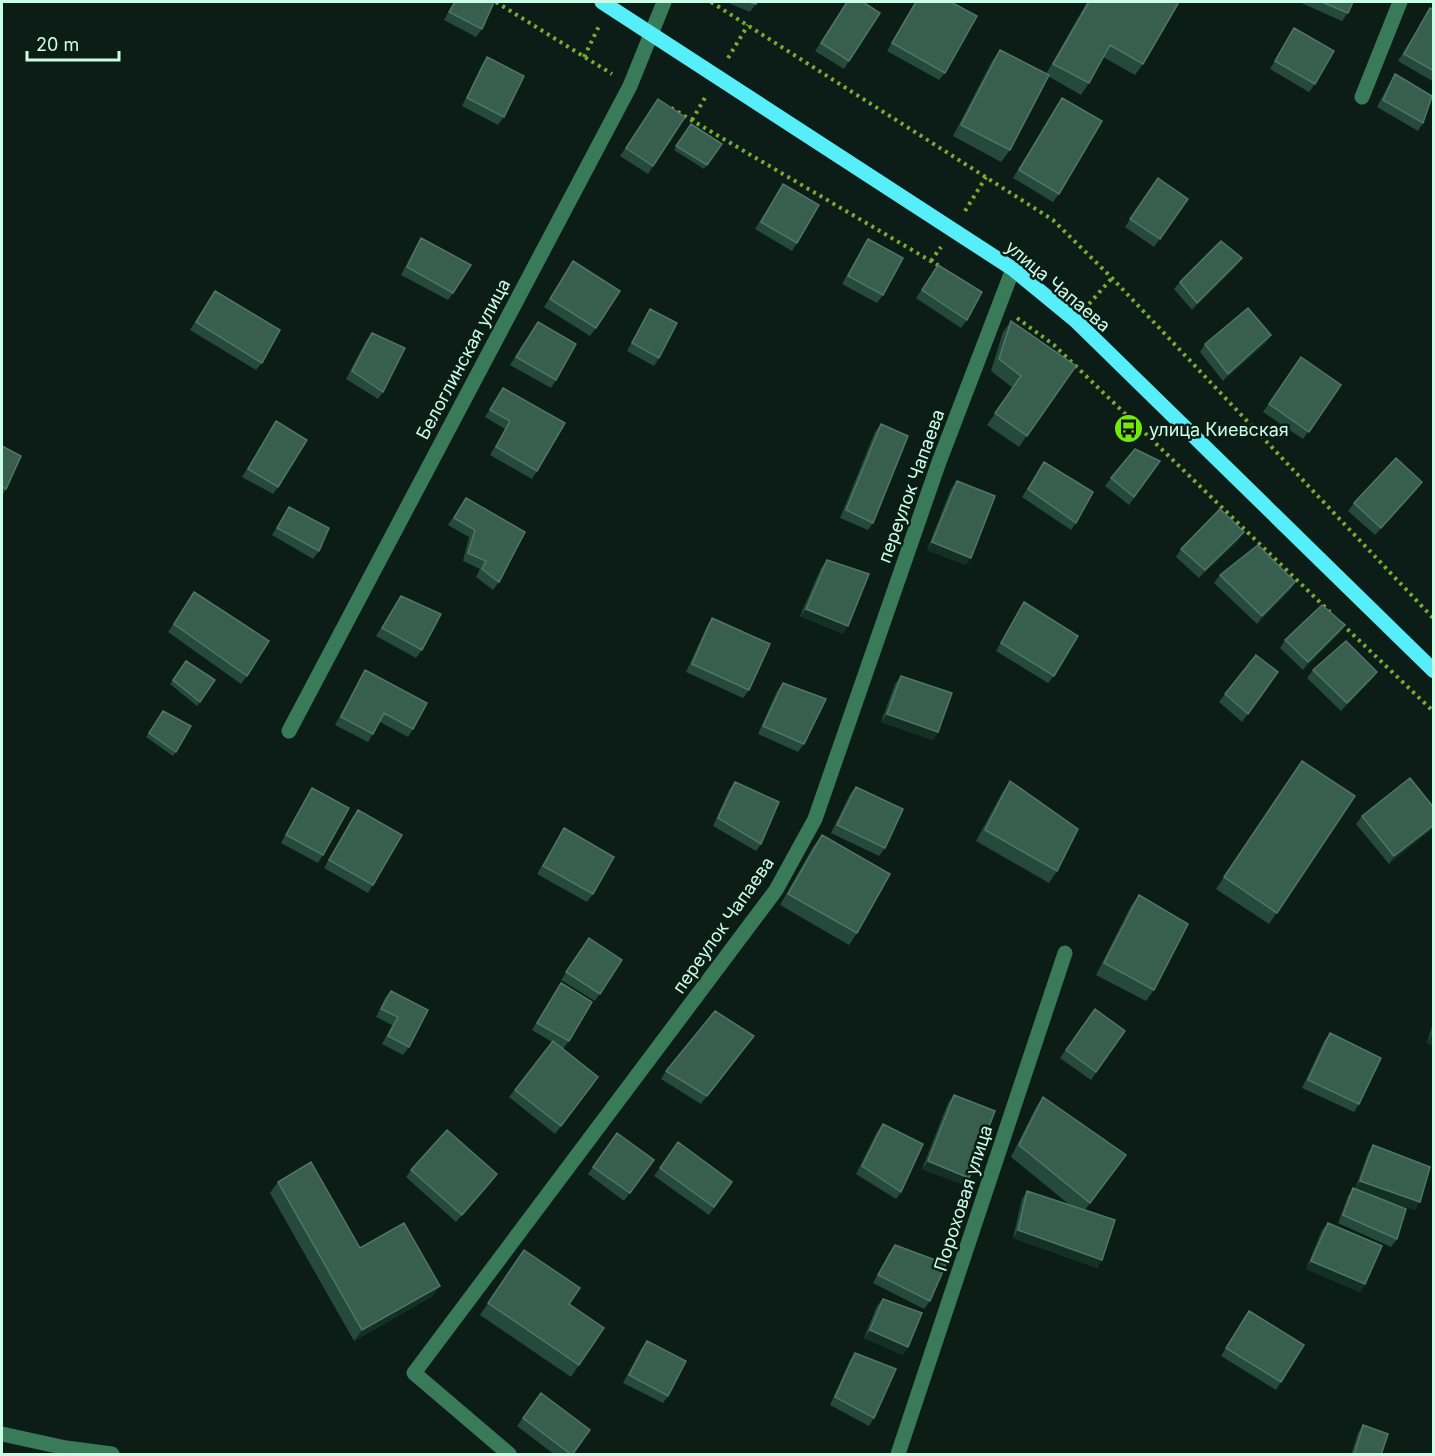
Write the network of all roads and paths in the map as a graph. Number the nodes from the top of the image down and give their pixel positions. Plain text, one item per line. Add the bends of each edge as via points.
1 (602, 2) edge
2 (664, 2) edge
3 (711, 2) edge
4 (1400, 2) edge
5 (652, 34) junction
6 (1362, 97) dead end
7 (1013, 269) junction
8 (1434, 619) edge
9 (1434, 671) edge
10 (289, 731) dead end
11 (1065, 953) dead end
12 (2, 1434) edge
13 (112, 1455) edge
14 (509, 1455) edge
15 (898, 1455) edge

1 - 5 main road, улица Чапаева
2 - 5 street, Белоглинская улица
3 - 8 path via 1053,220
4 - 6 street
5 - 7 main road, улица Чапаева
5 - 10 street, Белоглинская улица via 630,86
7 - 9 main road, улица Чапаева via 1075,321
7 - 14 street, переулок Чапаева via 939,462 815,819 776,890 414,1373
11 - 15 street, Пороховая улица
12 - 13 street

